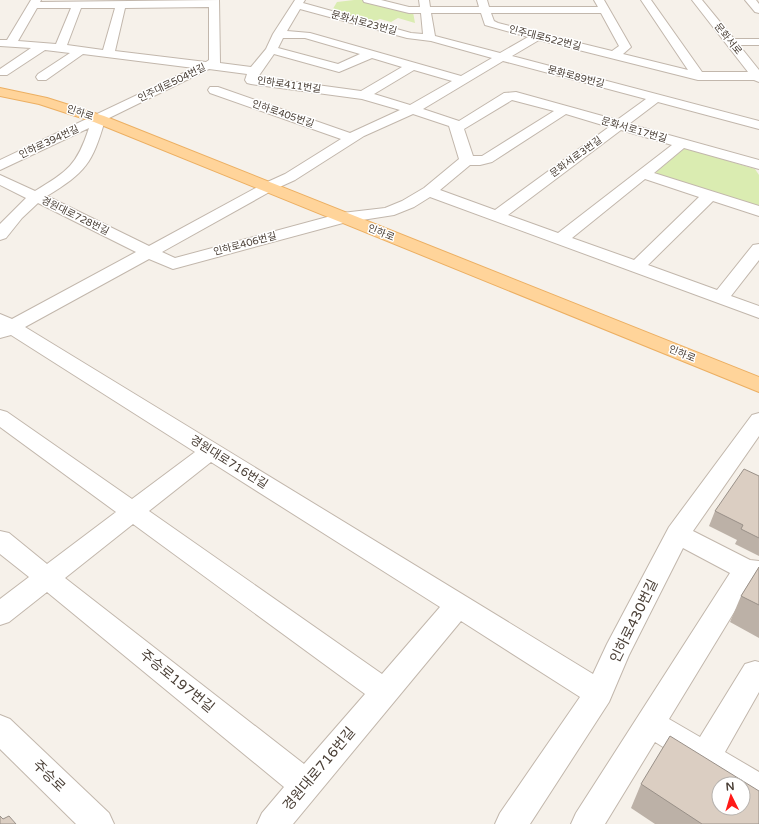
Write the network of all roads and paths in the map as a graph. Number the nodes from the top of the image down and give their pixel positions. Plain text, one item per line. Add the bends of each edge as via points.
1 (368, 0) edge
2 (646, 0) edge
3 (697, 0) edge
4 (750, 0) edge
5 (35, 2) edge
6 (214, 2) edge
7 (296, 2) edge
8 (77, 4) junction
9 (121, 4) junction
10 (425, 5) edge
11 (484, 5) edge
12 (602, 5) edge
13 (759, 10) edge
14 (280, 34) junction
15 (537, 36) junction
16 (430, 38) junction
17 (731, 42) junction
18 (759, 42) edge
19 (5, 43) edge
20 (44, 46) junction
21 (60, 48) junction
22 (272, 50) junction
23 (80, 51) junction
24 (108, 54) junction
25 (370, 54) junction
26 (614, 55) junction
27 (502, 57) junction
28 (209, 66) junction
29 (412, 66) junction
30 (254, 71) junction
31 (4, 72) dead end
32 (698, 76) junction
33 (42, 77) dead end
34 (758, 77) edge
35 (462, 80) junction
36 (214, 90) dead end
37 (0, 92) edge
38 (363, 95) junction
39 (656, 98) junction
40 (413, 109) junction
41 (564, 110) junction
42 (99, 119) junction
43 (759, 125) edge
44 (619, 126) junction
45 (456, 128) junction
46 (352, 138) junction
47 (681, 144) junction
48 (467, 160) junction
49 (759, 165) edge
50 (0, 166) edge
51 (643, 174) junction
52 (0, 180) edge
53 (268, 187) junction
54 (429, 191) junction
55 (710, 195) junction
56 (36, 197) junction
57 (759, 211) edge
58 (496, 216) junction
59 (342, 218) junction
60 (0, 235) edge
61 (560, 239) junction
62 (759, 249) edge
63 (150, 252) junction
64 (637, 268) junction
65 (720, 298) junction
66 (759, 312) edge
67 (4, 327) edge
68 (759, 385) edge
69 (0, 417) edge
70 (759, 420) edge
71 (211, 451) junction
72 (132, 512) junction
73 (678, 534) junction
74 (0, 540) edge
75 (752, 570) edge
76 (47, 578) junction
77 (458, 605) junction
78 (0, 614) edge
79 (755, 673) dead end
80 (385, 692) junction
81 (599, 693) junction
82 (650, 723) junction
83 (0, 729) edge
84 (705, 757) junction
85 (306, 785) junction
86 (759, 789) edge
87 (98, 824) edge
88 (273, 824) edge
89 (511, 824) edge
90 (587, 824) edge

1 - 10 street via 409,10
2 - 32 street
3 - 17 street, 문화서로
4 - 13 street
5 - 8 street, 인주대로504번길
5 - 19 street
6 - 9 street, 인주대로504번길
6 - 28 street, 인주대로504번길 via 215,62
7 - 14 street, 인하로411번길
7 - 16 street, 문화서로23번길 via 411,36
8 - 9 street, 인주대로504번길
8 - 21 street
9 - 24 street
10 - 11 street
10 - 16 street
11 - 12 street, 인주대로522번길
11 - 15 street, 인주대로522번길 via 490,24
12 - 26 street, 인주대로522번길 via 625,47
14 - 22 street, 인하로411번길
14 - 25 street via 306,35
15 - 26 street, 인주대로522번길
15 - 27 street
16 - 27 street, 문화로89번길
17 - 18 street
17 - 34 street, 문화서로
19 - 20 street
20 - 21 street
20 - 31 street
21 - 23 street
22 - 25 street via 339,68
22 - 30 street, 인하로411번길
23 - 24 street
23 - 33 street
24 - 28 street
25 - 29 street
26 - 32 street, 인주대로522번길
27 - 35 street
27 - 39 street, 문화로89번길
28 - 30 street
28 - 42 street, 인주대로504번길
29 - 35 street
29 - 38 street
30 - 38 street, 인하로411번길 via 251,80
32 - 34 street, 인주대로522번길
35 - 40 street
36 - 46 street, 인하로405번길
37 - 42 main road, 인하로 via 42,101
38 - 40 street, 인하로411번길
39 - 43 street, 문화로89번길
39 - 44 street, 문화서로3번길
40 - 45 street, 인하로411번길 via 450,121
40 - 46 street
41 - 44 street, 문화서로17번길
41 - 45 street, 문화서로17번길 via 509,96
41 - 48 street via 487,160
42 - 50 street, 인하로394번길
42 - 53 main road, 인하로
42 - 56 street via 77,169 63,181
44 - 47 street, 문화서로17번길
44 - 58 street, 문화서로3번길
45 - 48 street
46 - 53 street via 290,177
47 - 49 street, 문화서로17번길
47 - 51 street
48 - 54 street
51 - 55 street
51 - 61 street
52 - 56 street, 경원대로728번길
53 - 59 main road, 인하로
53 - 63 street
54 - 58 street
54 - 59 street via 388,212
55 - 57 street
55 - 64 street
56 - 60 street via 16,215
56 - 63 street, 경원대로728번길
58 - 61 street
59 - 63 street, 인하로406번길 via 174,264
59 - 68 main road, 인하로
61 - 64 street
62 - 65 street
63 - 67 street
64 - 65 street
65 - 66 street
67 - 71 street, 경원대로716번길
69 - 72 street
70 - 73 street, 인하로430번길
71 - 72 street
71 - 77 street, 경원대로716번길
72 - 76 street
72 - 80 street
73 - 75 street
73 - 81 street, 인하로430번길 via 617,652
74 - 76 street, 주승로197번길
75 - 82 street
76 - 78 street
76 - 85 street, 주승로197번길
77 - 80 street, 경원대로716번길
77 - 81 street, 경원대로716번길
79 - 84 street
80 - 85 street, 경원대로716번길
81 - 89 street, 인하로430번길
82 - 84 street
82 - 90 street
83 - 87 street, 주승로
84 - 86 street
85 - 88 street, 경원대로716번길

